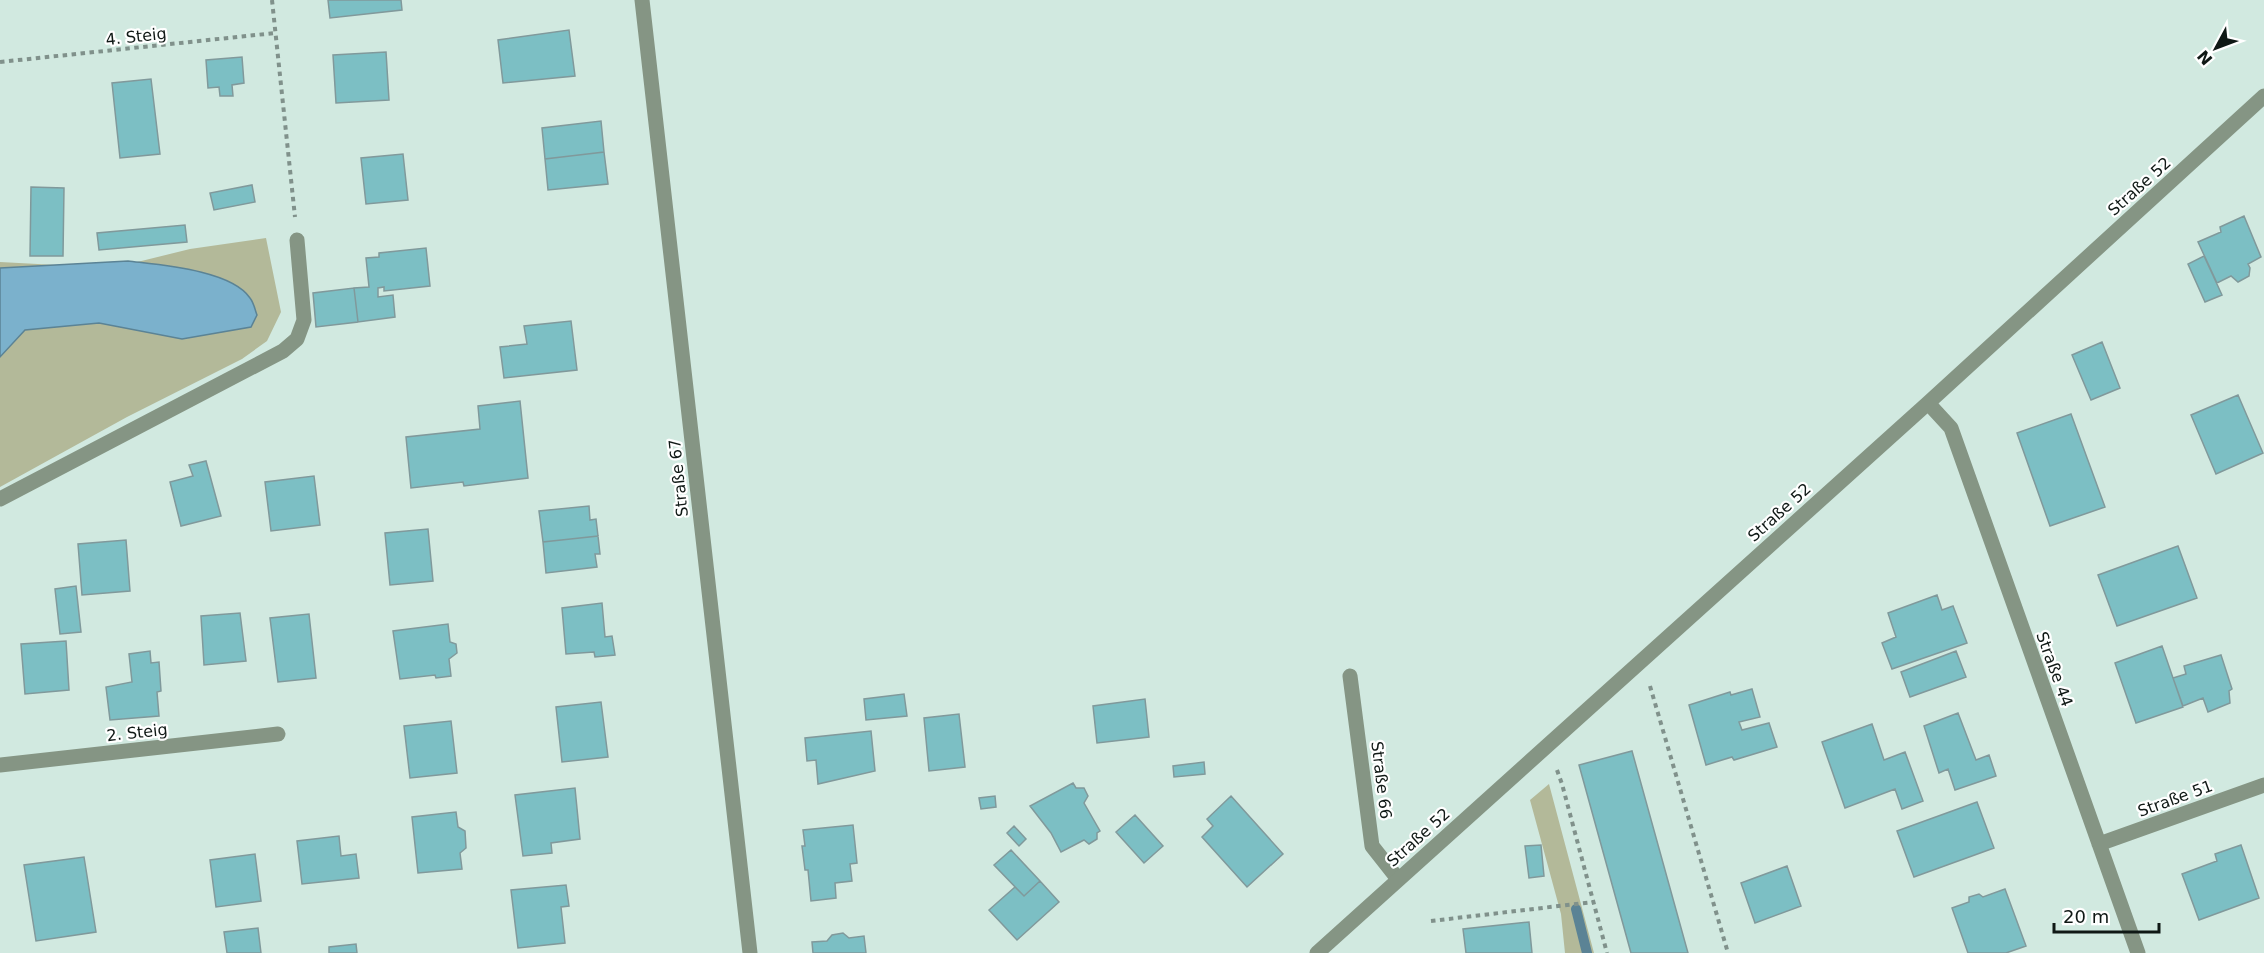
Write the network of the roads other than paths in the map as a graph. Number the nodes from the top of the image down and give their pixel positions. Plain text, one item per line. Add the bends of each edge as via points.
1 (642, 0) edge
2 (2264, 96) edge
3 (297, 240) road end
4 (1928, 403) junction
5 (0, 499) edge
6 (1350, 676) dead end
7 (278, 734) dead end
8 (0, 765) edge
9 (2264, 785) edge
10 (2098, 844) junction
11 (1398, 879) junction
12 (750, 953) edge
13 (1317, 953) edge
14 (2138, 953) edge

1 - 12 street, Straße 67
2 - 4 street, Straße 52
3 - 5 street via 304,320 297,339 283,351
4 - 10 street, Straße 44 via 1951,428
4 - 11 street, Straße 52
6 - 11 street, Straße 66 via 1372,846
7 - 8 street, 2. Steig
9 - 10 street, Straße 51
10 - 14 street, Straße 44
11 - 13 street, Straße 52

